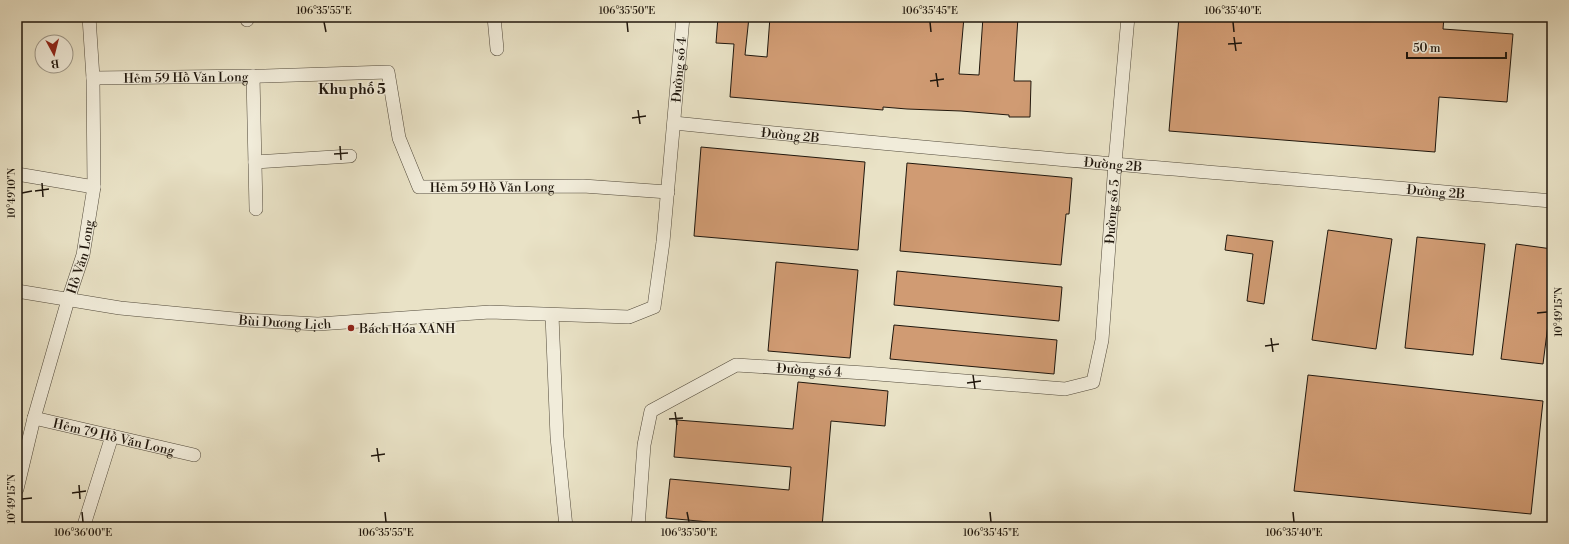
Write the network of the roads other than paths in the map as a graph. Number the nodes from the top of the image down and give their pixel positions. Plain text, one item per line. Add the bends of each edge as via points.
1 (89, 17) edge
2 (494, 17) edge
3 (683, 17) edge
4 (1128, 17) edge
5 (497, 49) dead end
6 (253, 76) junction
7 (93, 78) junction
8 (674, 123) junction
9 (350, 156) dead end
10 (255, 162) junction
11 (1115, 163) junction
12 (17, 174) edge
13 (94, 187) junction
14 (668, 192) junction
15 (1552, 201) edge
16 (256, 209) dead end
17 (663, 242) joint
18 (17, 291) edge
19 (68, 300) junction
20 (552, 315) junction
21 (1093, 382) joint
22 (34, 418) junction
23 (112, 436) junction
24 (194, 455) dead end
25 (17, 489) edge
26 (84, 525) dead end
27 (566, 527) edge
28 (638, 527) edge

1 - 7 street, Hồ Văn Long
2 - 5 street
3 - 8 street, Đường số 4
4 - 11 street, Đường số 5
6 - 7 street, Hẻm 59 Hồ Văn Long
6 - 10 street
6 - 14 street, Hẻm 59 Hồ Văn Long via 388,72 399,138 419,187 583,186
7 - 13 street, Hồ Văn Long
8 - 11 street, Đường 2B via 890,145
8 - 14 street, Đường số 4
9 - 10 street
10 - 16 street
11 - 15 street, Đường 2B
11 - 21 street, Đường số 5 via 1102,340
12 - 13 street
13 - 19 street, Hồ Văn Long via 83,255
14 - 17 street, Đường số 4
17 - 20 street, Bùi Dương Lịch via 654,307 629,317
18 - 19 street, Bùi Dương Lịch
19 - 20 street, Bùi Dương Lịch via 120,308 318,324 490,312
19 - 22 street, Hồ Văn Long
20 - 27 street via 557,436
21 - 28 street, Đường số 4 via 1065,389 736,365 652,411 644,445
22 - 23 street, Hẻm 79 Hồ Văn Long
22 - 25 street, Hồ Văn Long
23 - 24 street, Hẻm 79 Hồ Văn Long
23 - 26 street

